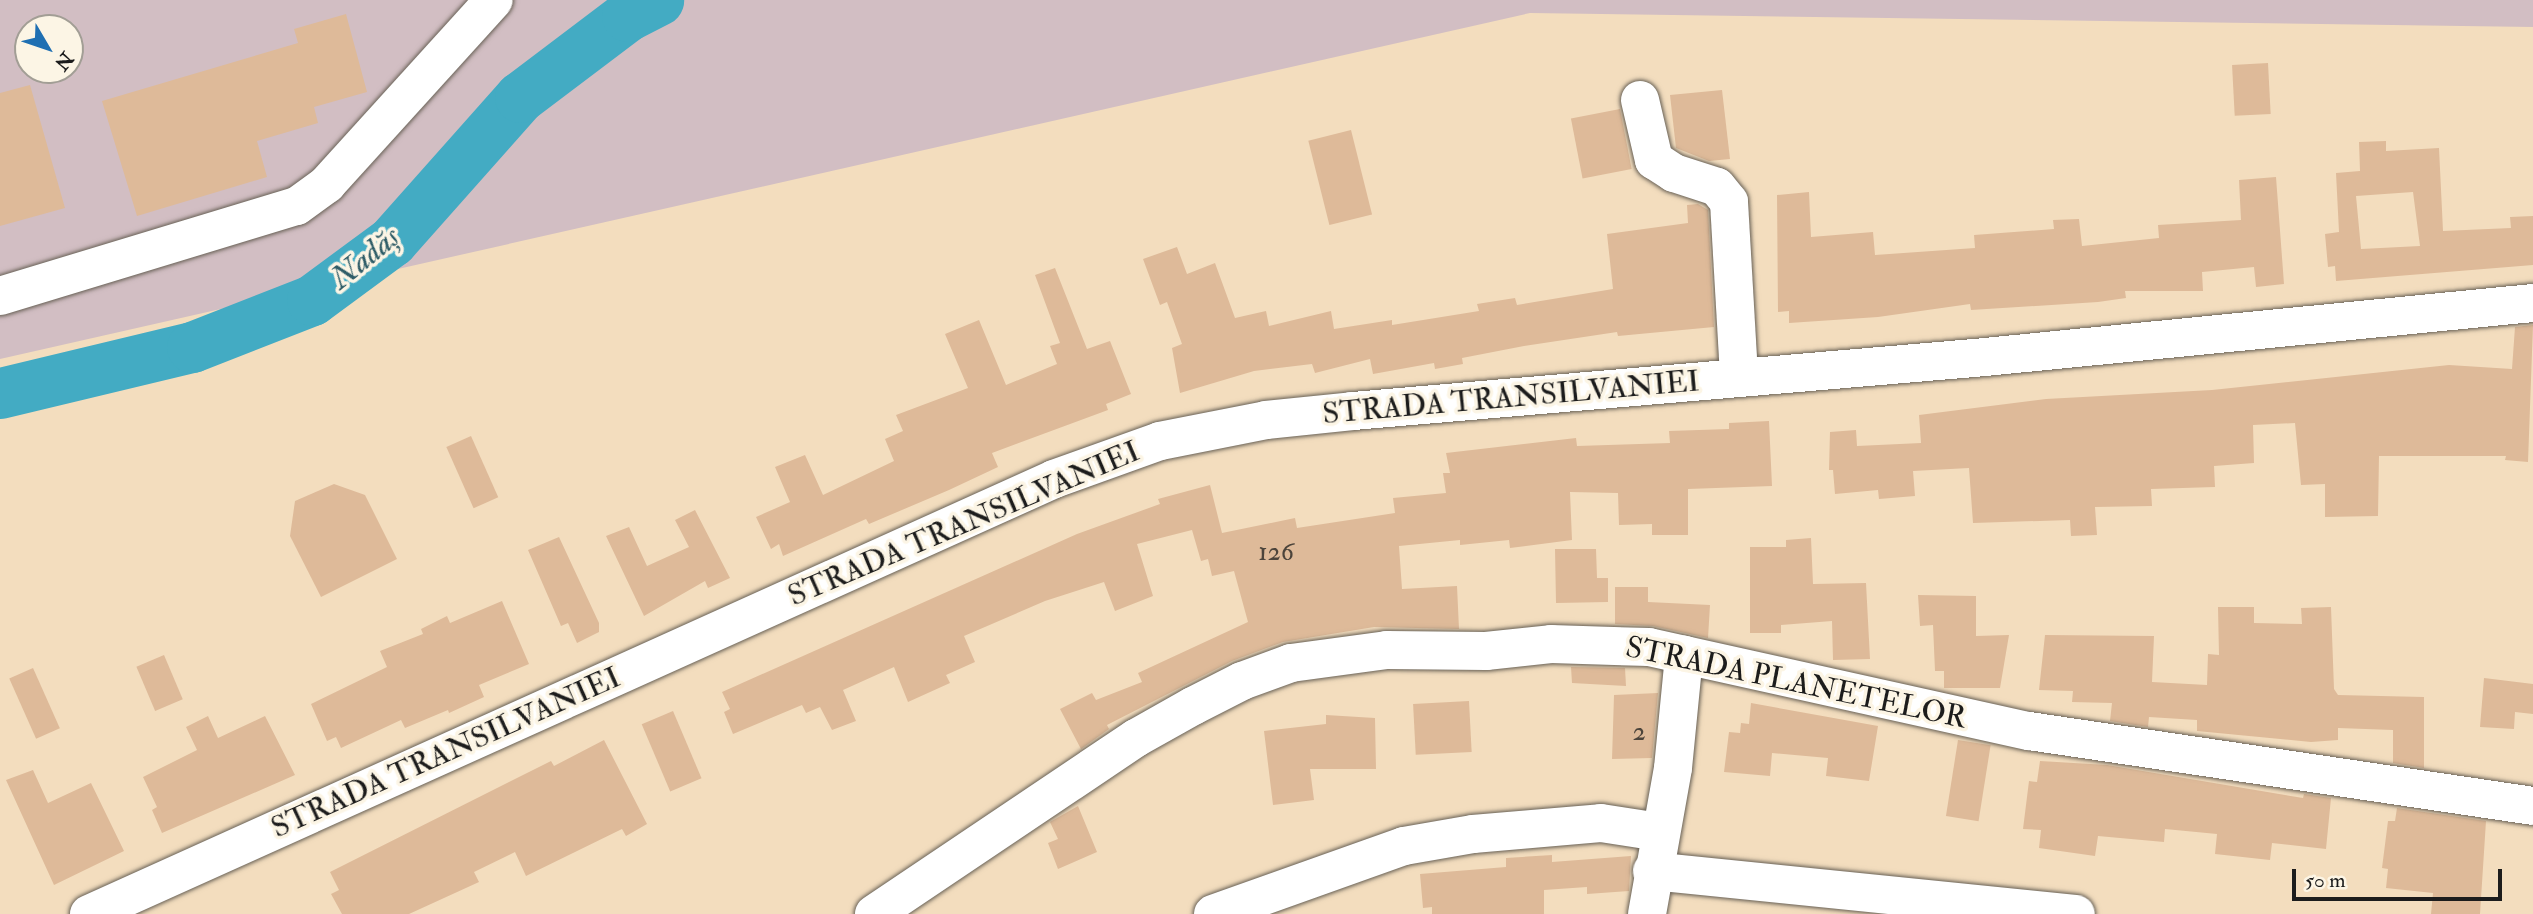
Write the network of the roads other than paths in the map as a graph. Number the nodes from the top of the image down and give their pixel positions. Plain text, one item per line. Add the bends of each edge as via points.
1 (494, 0) edge
2 (1640, 100) dead end
3 (0, 296) edge
4 (2533, 303) edge
5 (1739, 378) junction
6 (1684, 655) junction
7 (2533, 806) edge
8 (1660, 832) junction
9 (1652, 871) junction
10 (89, 914) edge
11 (874, 914) edge
12 (1213, 914) edge
13 (1647, 914) edge
14 (2076, 914) edge

1 - 3 street via 327,184 296,206
2 - 5 street via 1654,160 1674,173 1717,187 1729,202
4 - 5 street, STRADA TRANSILVANIEI
5 - 10 street, STRADA TRANSILVANIEI via 1266,420 1110,457
6 - 7 street, STRADA PLANETELOR via 2029,731
6 - 8 street via 1673,768
6 - 11 street, STRADA PLANETELOR via 1637,646 1551,644 1486,651 1387,650 1292,663 1242,681 1136,738
8 - 9 street
8 - 12 street via 1601,823 1473,834 1404,846
9 - 13 street
9 - 14 street

